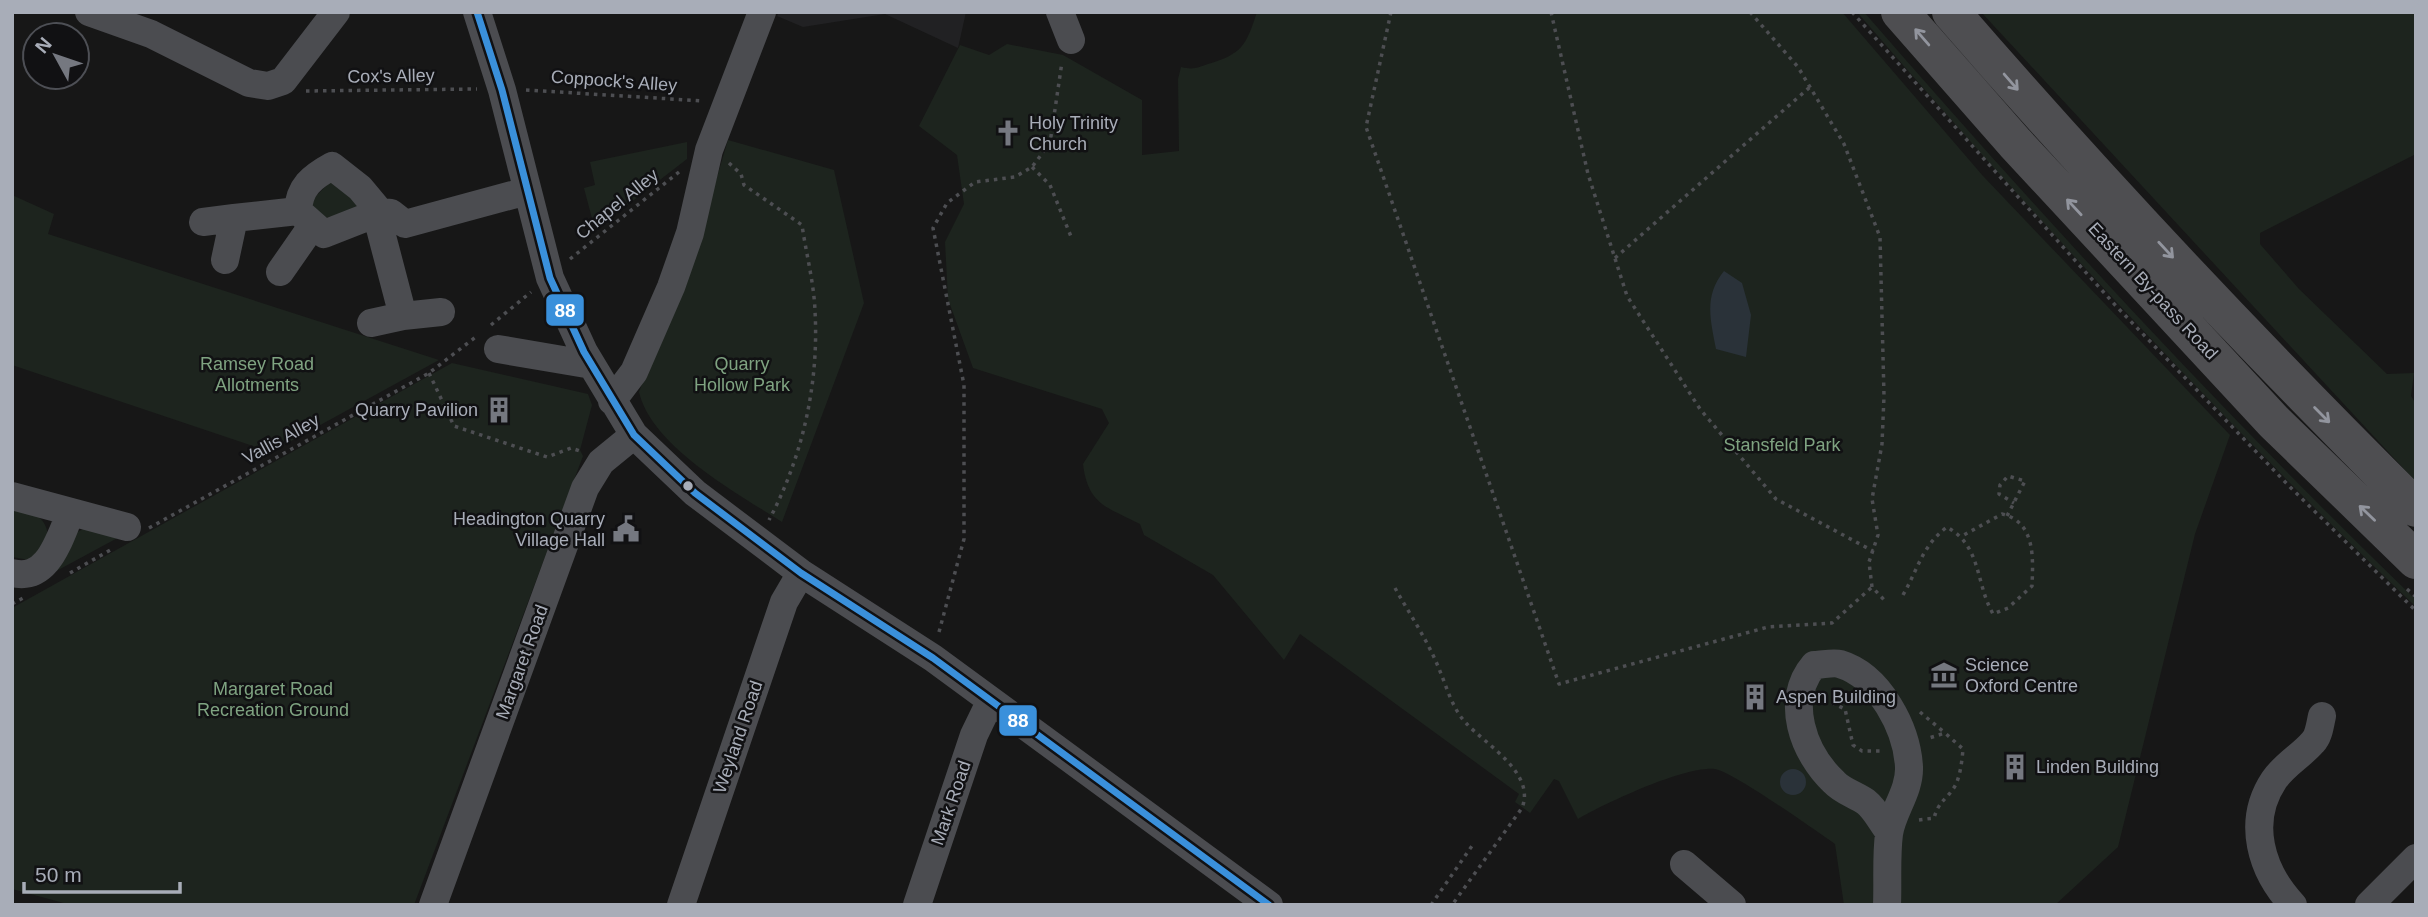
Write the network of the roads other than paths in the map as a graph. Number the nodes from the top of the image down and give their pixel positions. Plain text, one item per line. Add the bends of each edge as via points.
1 (89, 12) edge
2 (335, 12) edge
3 (477, 12) edge
4 (762, 12) edge
5 (1060, 12) edge
6 (1900, 12) edge
7 (1951, 12) edge
8 (1071, 40) road end
9 (527, 191) junction
10 (378, 212) junction
11 (234, 218) junction
12 (305, 218) junction
13 (203, 222) dead end
14 (225, 260) dead end
15 (280, 272) dead end
16 (441, 312) dead end
17 (403, 316) junction
18 (371, 323) dead end
19 (498, 349) dead end
20 (592, 365) junction
21 (612, 401) junction
22 (634, 435) junction
23 (12, 496) edge
24 (2416, 508) edge
25 (71, 512) junction
26 (131, 534) road end
27 (2416, 560) edge
28 (802, 573) junction
29 (21, 584) edge
30 (990, 702) junction
31 (2322, 716) dead end
32 (1893, 824) junction
33 (2416, 858) edge
34 (1685, 864) dead end
35 (1242, 896) edge
36 (433, 905) edge
37 (681, 905) edge
38 (917, 905) edge
39 (1269, 905) edge
40 (1731, 905) edge
41 (1887, 905) edge
42 (2293, 905) edge
43 (2369, 905) edge

1 - 2 street via 151,34 249,83 268,86 284,81
3 - 9 street
4 - 21 street via 707,155 690,233 671,287 634,372
5 - 8 street
27 -> 6 highway, Eastern By-pass Road via 2274,422
7 -> 24 highway via 2043,119
9 - 10 street via 405,224 391,213
9 - 20 street via 550,277
10 - 12 street via 324,234
10 - 12 street via 360,188 332,166 311,178 298,196
10 - 17 street
11 - 12 street
11 - 13 street
11 - 14 street
12 - 15 street
16 - 17 street
17 - 18 street
19 - 20 street
20 - 21 street
21 - 22 street
22 - 28 street via 695,493
22 - 36 street, Margaret Road via 601,462 585,488
23 - 25 street
25 - 26 street
25 - 29 street via 47,563
28 - 30 street via 933,658
28 - 37 street, Weyland Road via 784,602
30 - 35 street
30 - 38 street, Mark Road via 974,735
31 - 42 street via 2315,741 2273,781 2257,834 2268,870
32 - 32 street via 1909,769 1904,734 1886,702 1858,673 1839,663 1814,665 1803,678 1798,697 1800,723 1812,754 1834,783
32 - 41 street
33 - 43 street
34 - 40 street
35 - 39 street

